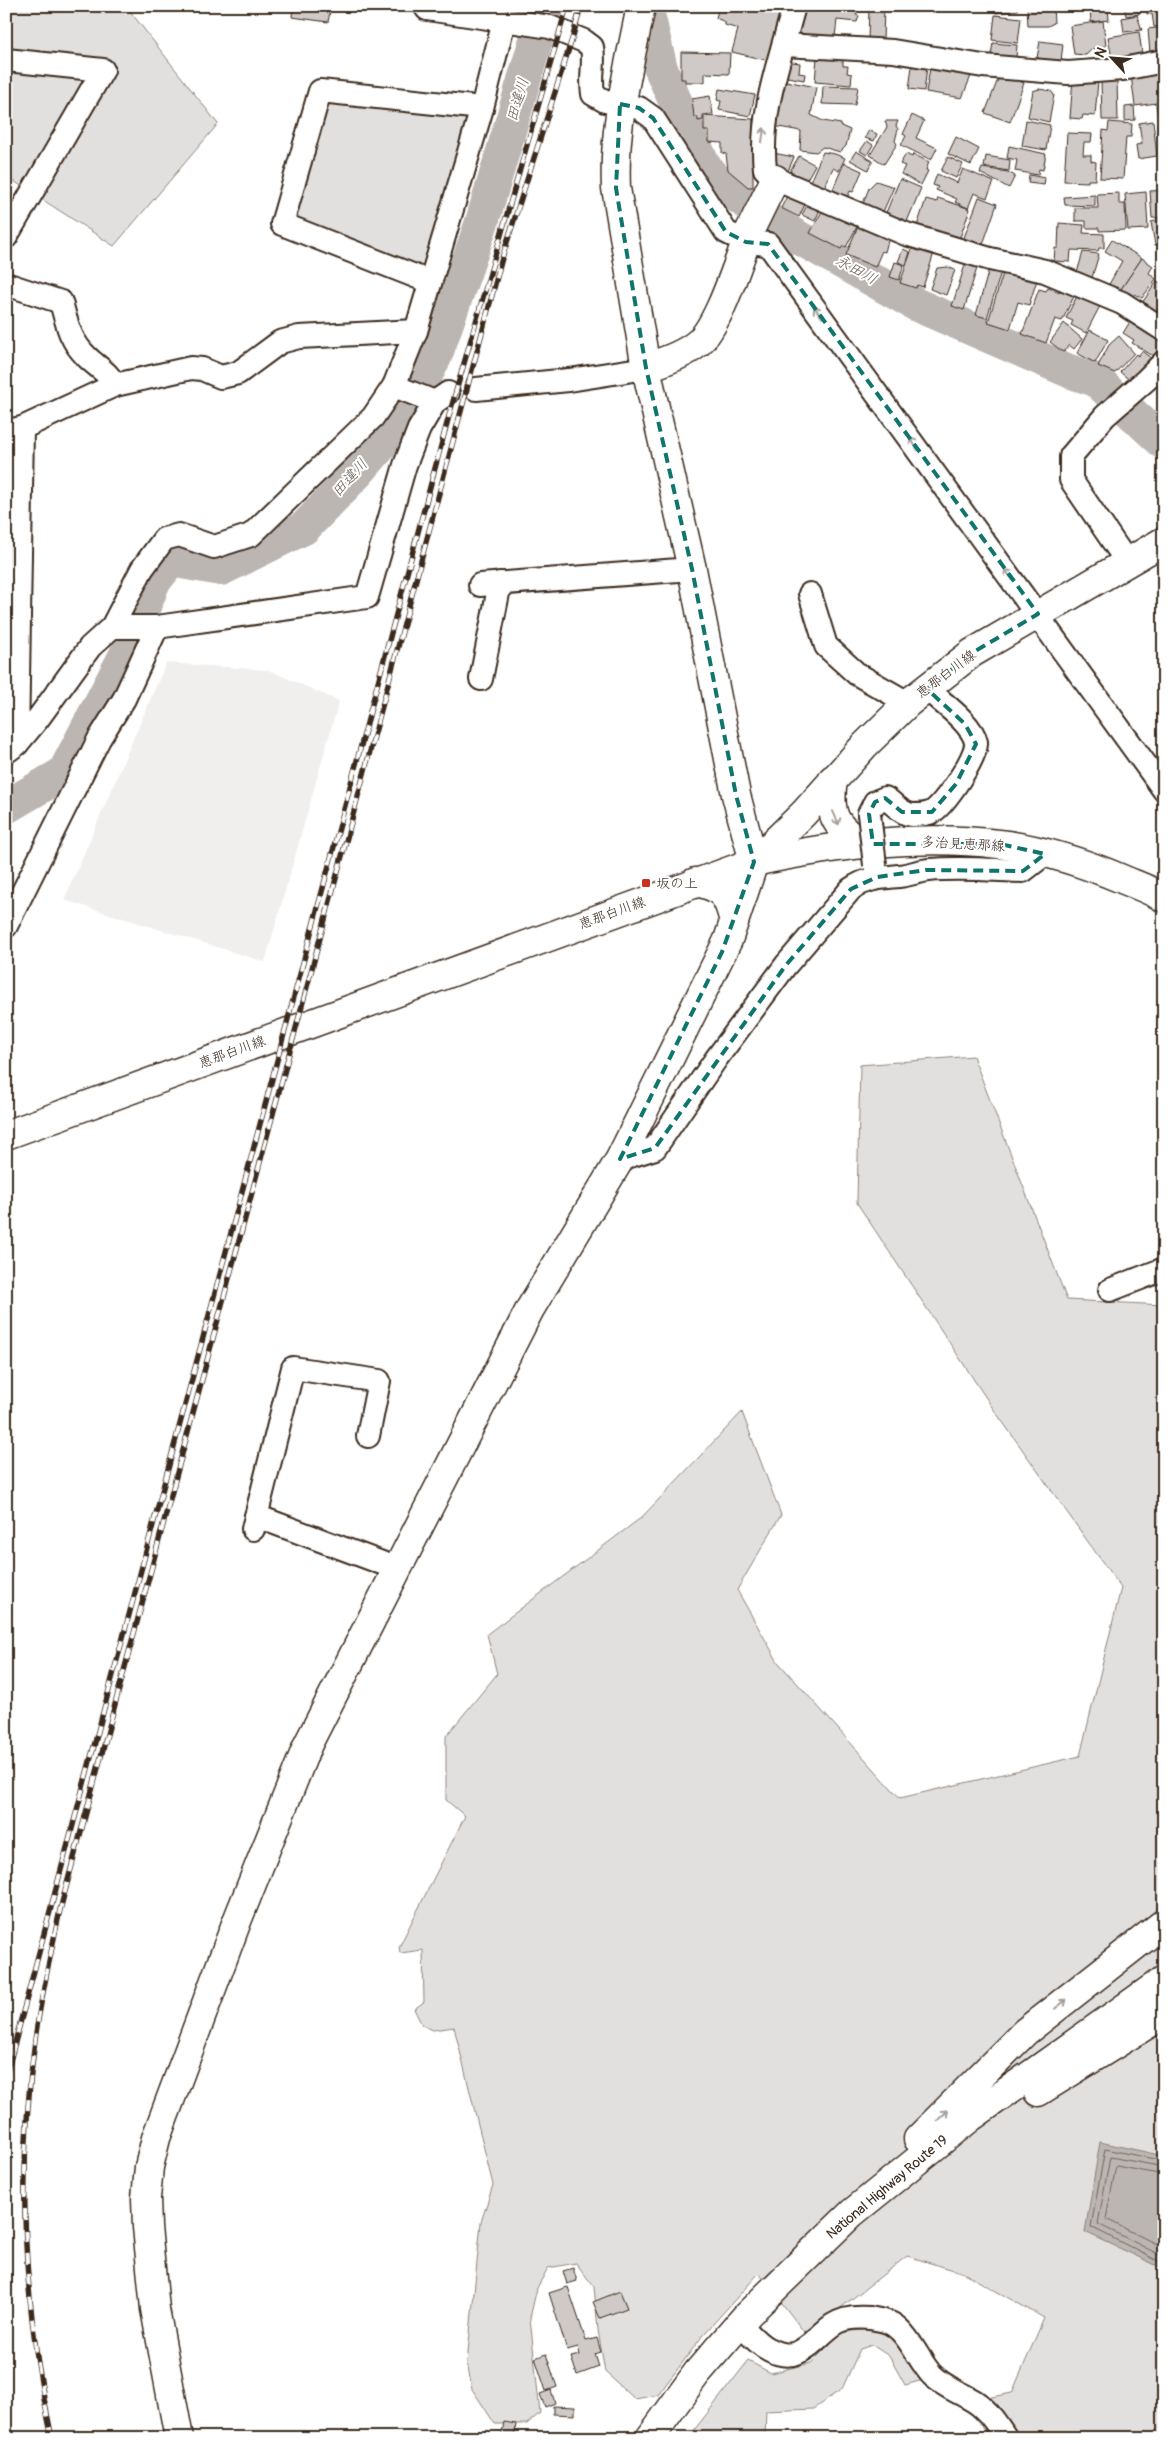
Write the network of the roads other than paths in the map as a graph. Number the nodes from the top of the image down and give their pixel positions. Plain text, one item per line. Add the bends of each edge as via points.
1 (425, 6) edge
2 (641, 6) edge
3 (794, 6) edge
4 (500, 15) edge
5 (784, 45) junction
6 (6, 60) edge
7 (1164, 61) edge
8 (620, 104) junction
9 (482, 108) junction
10 (773, 183) junction
11 (748, 236) junction
12 (6, 237) edge
13 (430, 282) junction
14 (6, 284) edge
15 (1164, 330) edge
16 (416, 332) junction
17 (1164, 362) edge
18 (646, 368) junction
19 (114, 385) junction
20 (394, 386) junction
21 (476, 388) dead end
22 (14, 429) edge
23 (1164, 541) edge
24 (1127, 562) junction
25 (692, 568) junction
26 (810, 594) dead end
27 (1038, 614) junction
28 (157, 626) junction
29 (112, 627) junction
30 (480, 679) dead end
31 (917, 696) junction
32 (12, 748) edge
33 (833, 779) junction
34 (1164, 790) edge
35 (754, 862) junction
36 (872, 862) junction
37 (695, 882) junction
38 (1164, 898) edge
39 (734, 922) junction
40 (6, 926) edge
41 (6, 1135) edge
42 (620, 1159) junction
43 (1164, 1269) edge
44 (1110, 1290) dead end
45 (368, 1436) dead end
46 (398, 1569) junction
47 (1164, 1923) edge
48 (1164, 1980) edge
49 (1164, 1993) edge
50 (1164, 2014) edge
51 (852, 2213) junction
52 (828, 2250) junction
53 (743, 2327) junction
54 (179, 2438) edge
55 (650, 2438) edge
56 (660, 2438) edge
57 (1006, 2438) edge

1 - 4 street via 426,9
2 - 8 main road
3 - 5 street
4 - 8 street via 550,27 584,41 592,47 594,56 590,80 593,94
4 - 9 street
5 - 7 street via 893,51 983,66 1068,73 1123,69
10 -> 5 street via 765,169 762,144 770,90
6 - 12 street via 103,70
8 - 11 street via 640,108 653,118 726,232
8 - 18 main road via 616,188
9 - 13 street
9 - 13 street via 320,91 282,224
10 - 11 main road
10 - 15 street via 906,234 990,259 1045,271 1122,303
11 - 18 main road via 710,330 687,351
27 -> 11 street via 768,244
13 - 16 street
14 - 19 street via 61,302 70,335 86,357 110,376
16 - 19 street via 299,337 280,342 238,373 221,377 191,368
16 - 20 street
17 - 24 street via 1105,416 1071,456 1071,480
18 - 21 street via 570,380
18 - 25 main road
19 - 22 street
20 - 28 street via 441,398 419,430 405,465 367,597
20 - 29 street via 373,417 251,536 214,547 178,535 164,539 142,569
22 - 32 street
23 - 24 main road, 恵那白川線
24 - 27 main road, 恵那白川線
25 - 30 street via 490,584
25 - 35 main road via 736,795
26 - 31 street via 826,646 857,674
27 - 31 main road, 恵那白川線 via 972,653
27 - 34 street
28 - 29 street
28 - 40 street via 124,699 99,739
29 - 32 street via 90,647
31 - 33 main road, 恵那白川線
31 - 36 street, bridge via 972,733 976,744 956,784 932,812 914,815 902,812 885,798 875,802 869,814
33 - 35 main road, 恵那白川線
33 -> 36 main road via 830,798 837,823
35 - 36 main road, 多治見恵那線 via 821,848
35 - 37 main road, 恵那白川線
35 - 39 main road
36 - 38 main road, 多治見恵那線 via 943,841 1000,844 1094,867
36 - 42 street via 862,881 851,889 786,965 655,1148
37 - 39 main road via 720,891 729,901
37 - 41 main road, 恵那白川線
39 - 42 main road
42 - 46 main road via 530,1309
43 - 44 street
45 - 46 street via 379,1381 293,1368 255,1523
46 - 54 main road via 308,1744 237,1921 156,2138 149,2167 147,2228 155,2309
51 -> 47 main road via 856,2198 1025,2032
48 - 51 main road, National Highway Route 19 via 971,2117
49 - 52 main road, National Highway Route 19 via 978,2124 864,2216
50 - 52 main road via 1053,2081 967,2142 843,2245
51 - 53 main road, National Highway Route 19
52 - 53 main road, National Highway Route 19
53 - 55 main road, National Highway Route 19 via 696,2373
53 - 56 main road, National Highway Route 19
53 - 57 street via 767,2349 793,2355 810,2346 834,2324 852,2318 870,2318 892,2324 931,2374 994,2418

